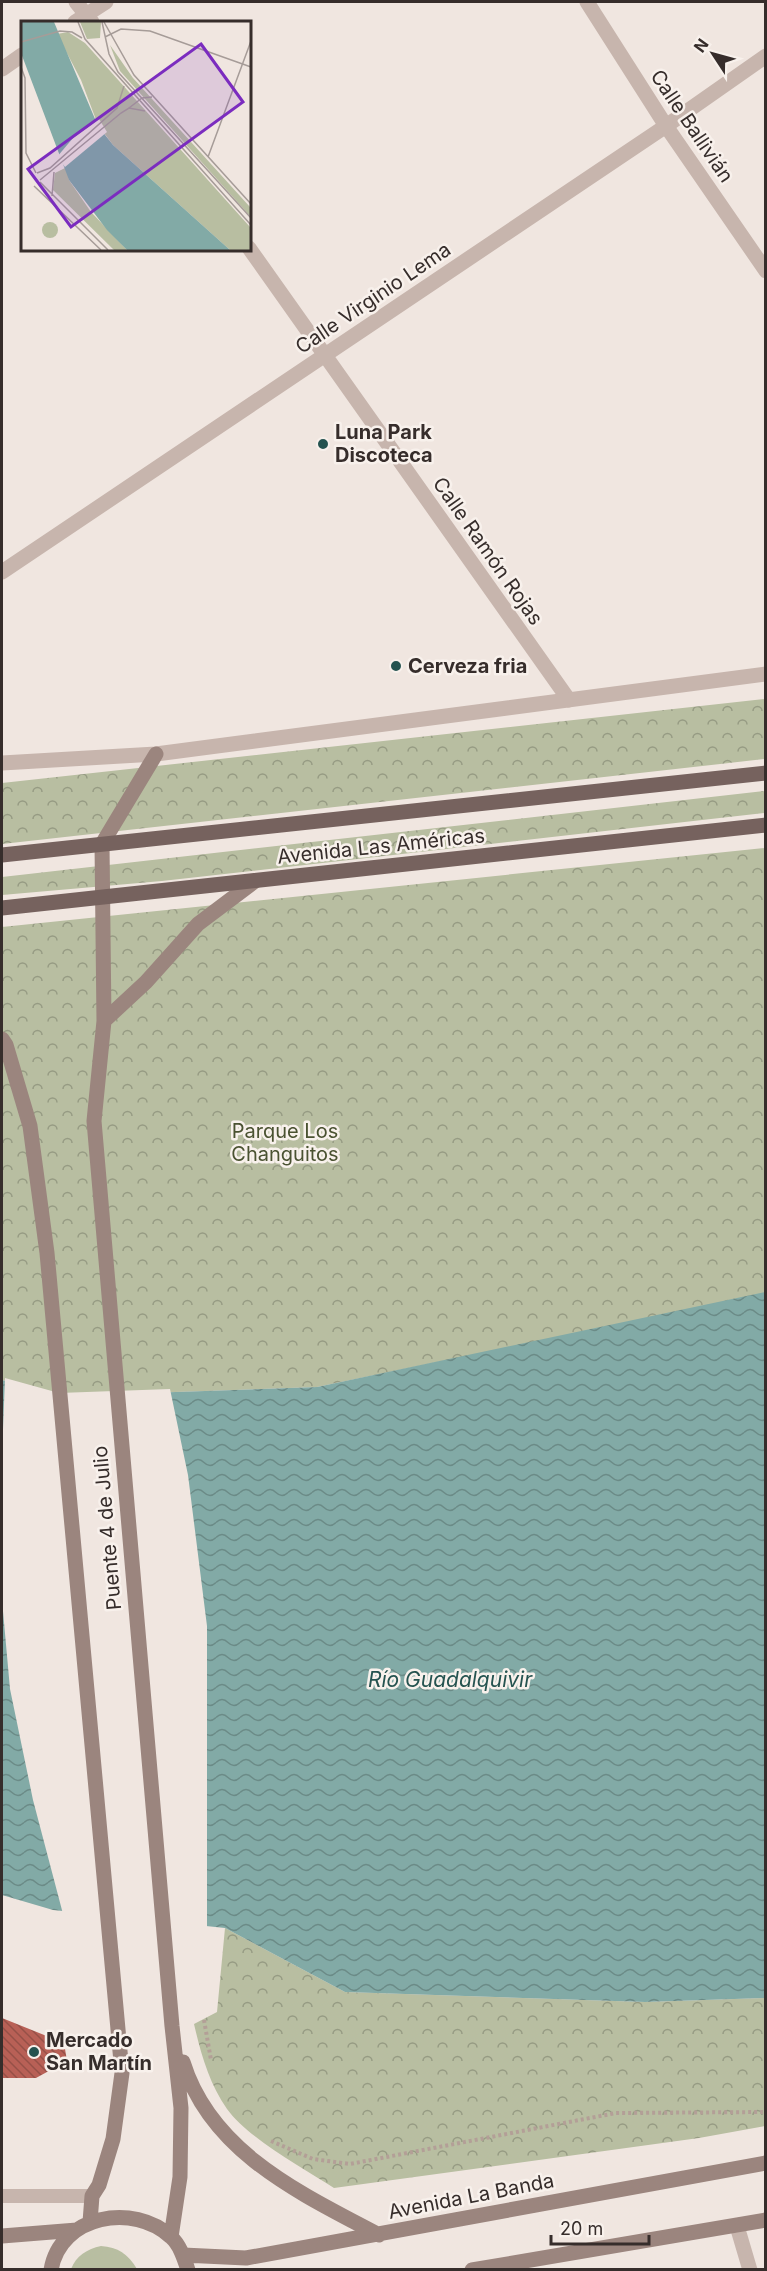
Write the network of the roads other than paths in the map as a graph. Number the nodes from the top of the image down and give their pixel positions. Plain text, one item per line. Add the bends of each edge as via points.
1 (76, 2) edge
2 (106, 2) edge
3 (587, 2) edge
4 (84, 20) edge
5 (21, 56) edge
6 (765, 56) edge
7 (2, 69) edge
8 (666, 126) junction
9 (250, 249) edge
10 (765, 271) edge
11 (324, 356) junction
12 (2, 572) edge
13 (765, 674) edge
14 (569, 700) junction
15 (156, 754) junction
16 (2, 762) edge
17 (765, 773) edge
18 (765, 825) edge
19 (102, 844) junction
20 (2, 855) edge
21 (255, 881) junction
22 (101, 897) junction
23 (2, 908) edge
24 (104, 1021) junction
25 (2, 1038) edge
26 (172, 2026) junction
27 (765, 2163) edge
28 (2, 2196) edge
29 (92, 2196) junction
30 (765, 2220) edge
31 (83, 2226) junction
32 (737, 2226) junction
33 (379, 2235) junction
34 (2, 2236) edge
35 (171, 2237) junction
36 (186, 2262) edge
37 (51, 2270) edge
38 (472, 2270) edge
39 (750, 2270) edge

1 - 4 street
2 - 4 street
3 - 8 street, Calle Ballivián
5 - 7 street
6 - 8 street, Calle Virginio Lema
8 - 10 street, Calle Ballivián
8 - 11 street, Calle Virginio Lema
9 - 11 street, Calle Ramón Rojas
11 - 12 street, Calle Virginio Lema
11 - 14 street, Calle Ramón Rojas
13 - 14 street
14 - 15 street
15 - 16 street
15 - 19 main road
17 - 19 main road, Avenida Las Américas
18 - 21 main road, Avenida Las Américas
19 - 20 main road, Avenida Las Américas
19 - 22 main road, Puente 4 de Julio
21 - 22 main road, Avenida Las Américas
21 - 24 main road via 198,924 146,982
22 - 23 main road, Avenida Las Américas
22 - 24 main road, Puente 4 de Julio
24 - 26 main road, Puente 4 de Julio via 94,1121
25 - 29 main road, Puente 4 de Julio via 30,1126 47,1253 122,2073 113,2139
26 - 33 main road via 188,2080 210,2117 231,2140 289,2187
26 - 35 main road, Puente 4 de Julio via 181,2108 180,2177
27 - 33 main road, Avenida La Banda
28 - 29 lane
29 - 31 main road, Puente 4 de Julio
30 - 32 main road
31 - 34 main road
31 - 35 main road via 128,2216 150,2223
31 - 37 main road via 62,2245
32 - 38 main road
32 - 39 street
33 - 36 main road, Avenida La Banda via 246,2258
35 - 36 main road

